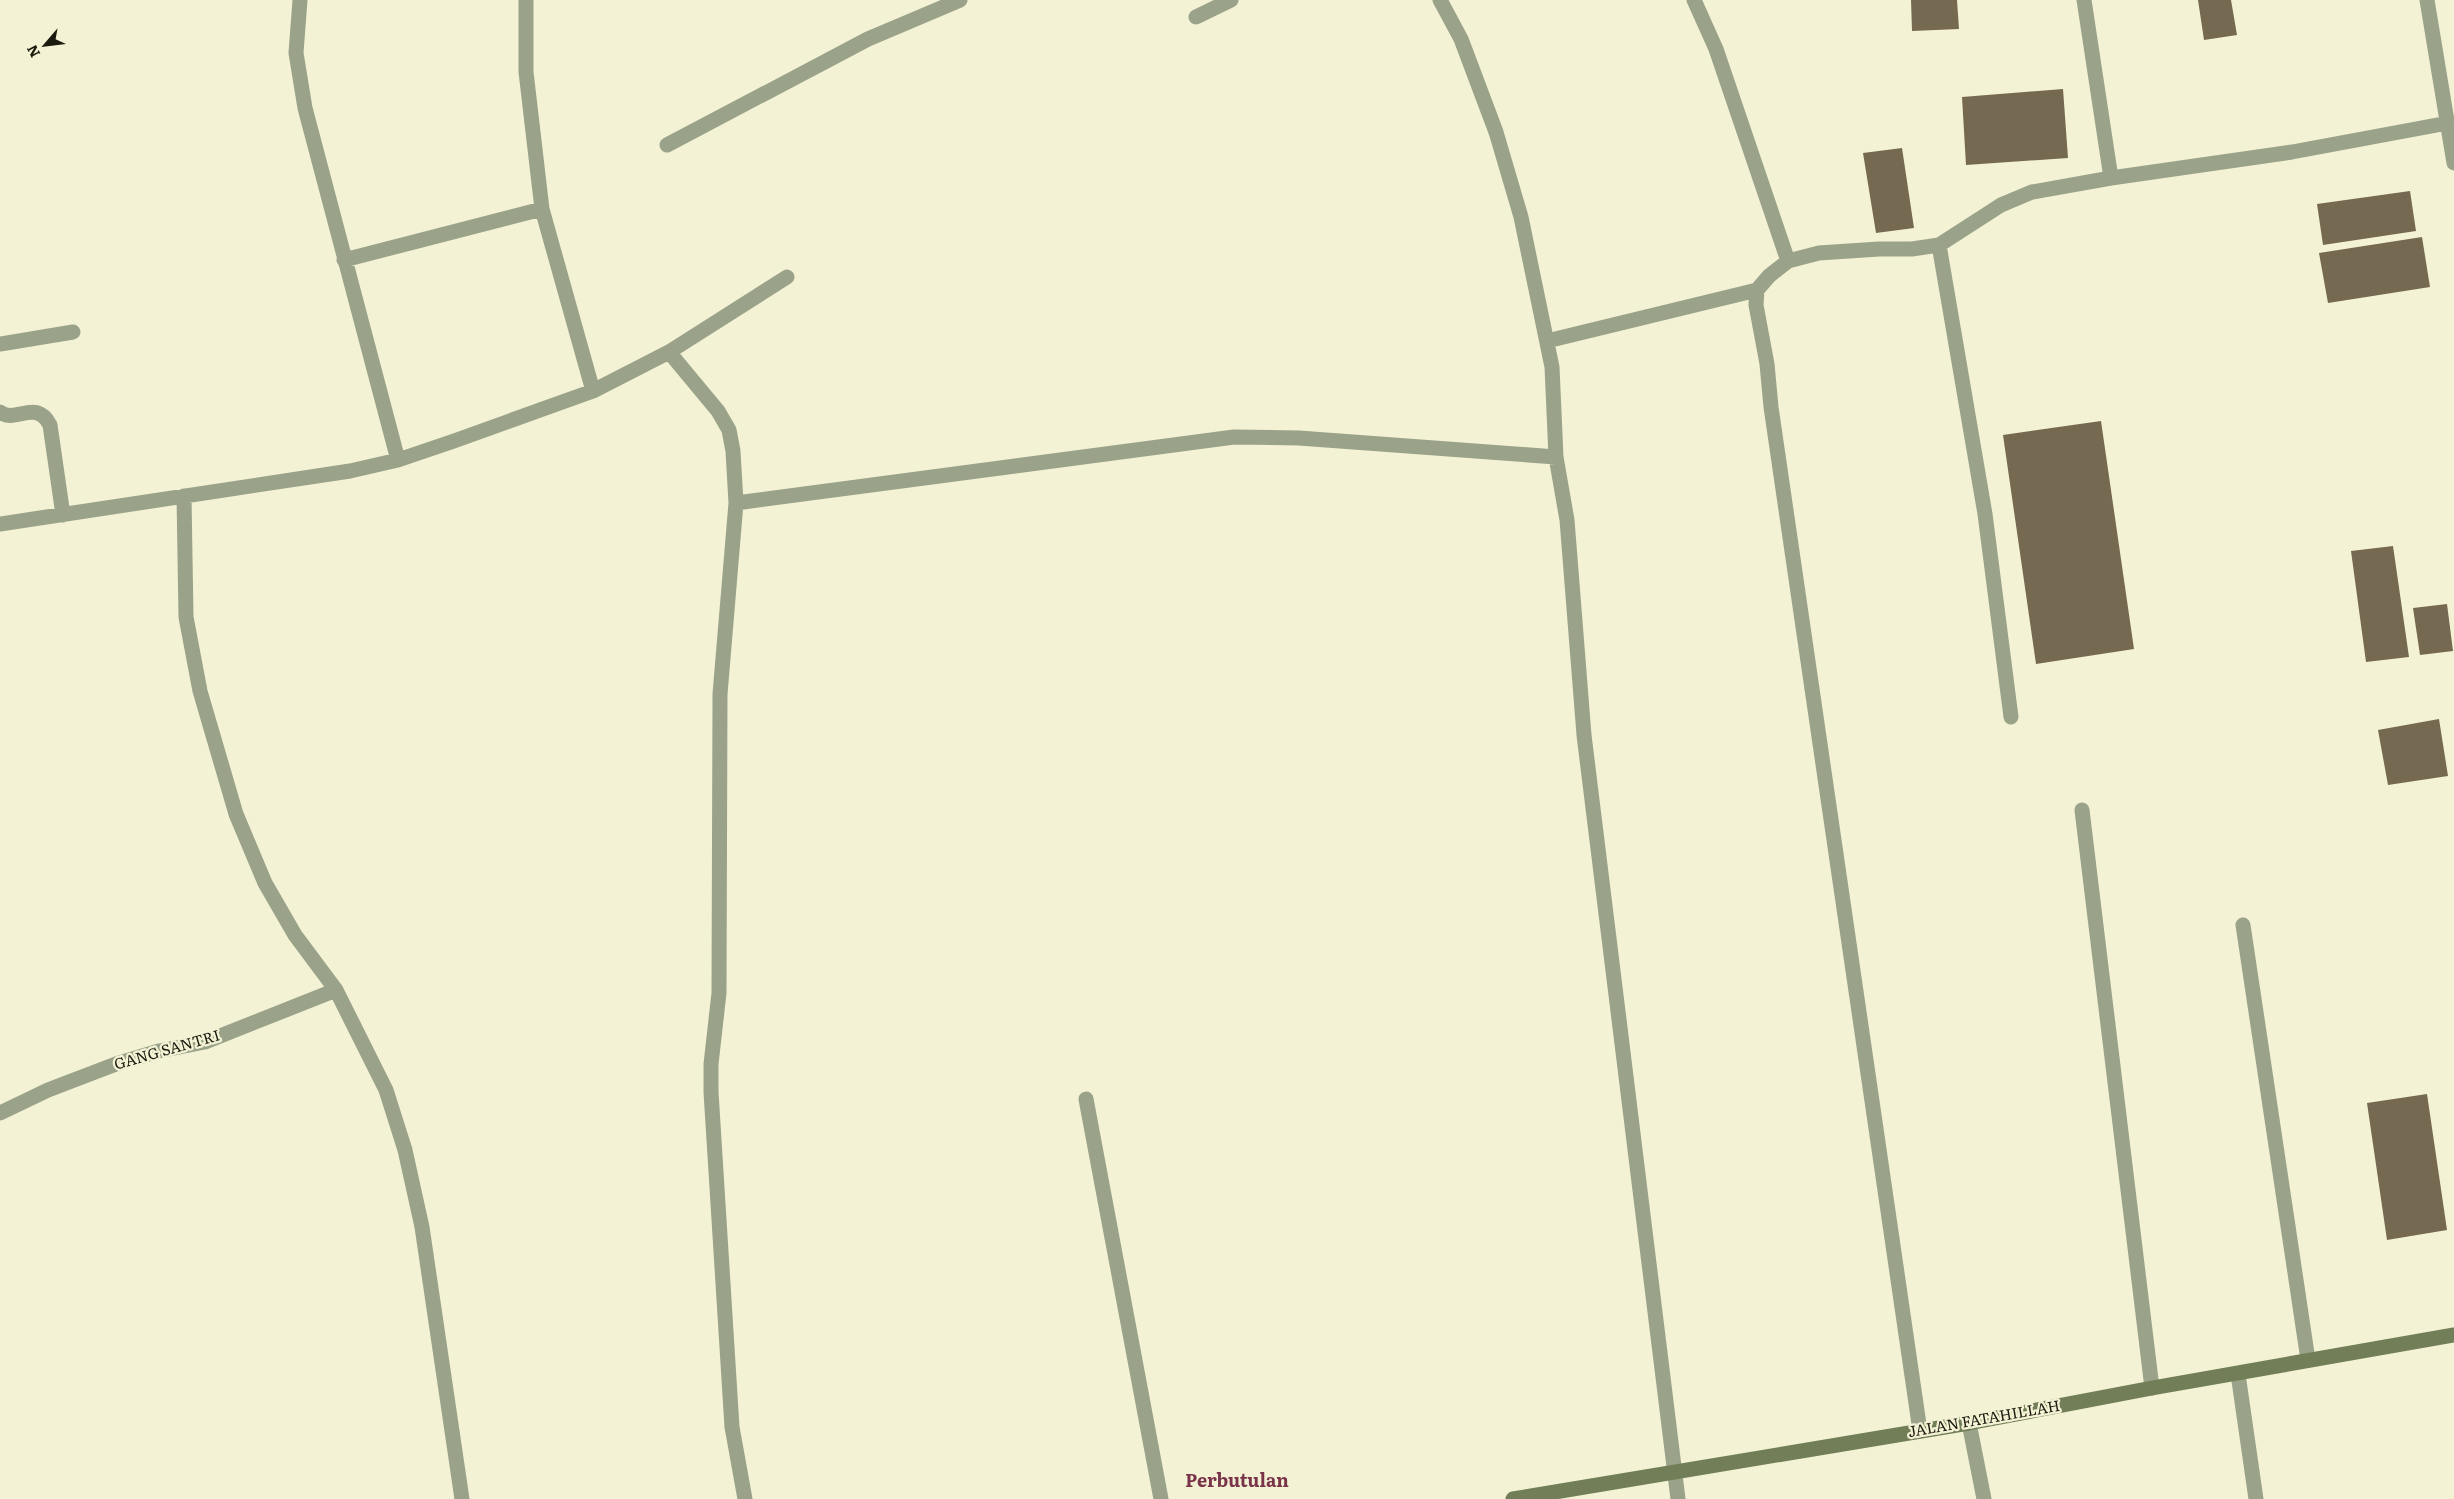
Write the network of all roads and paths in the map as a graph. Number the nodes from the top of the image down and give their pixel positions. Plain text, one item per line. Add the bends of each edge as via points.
1 (300, 0) edge
2 (526, 0) edge
3 (960, 0) edge
4 (1231, 0) edge
5 (1440, 0) edge
6 (1694, 0) edge
7 (2084, 0) edge
8 (2427, 0) edge
9 (1196, 17) dead end
10 (2448, 123) junction
11 (668, 145) dead end
12 (2454, 163) edge
13 (2111, 178) junction
14 (542, 209) junction
15 (1939, 245) junction
16 (344, 260) junction
17 (1788, 262) junction
18 (787, 277) dead end
19 (1757, 290) junction
20 (73, 332) dead end
21 (1547, 341) junction
22 (0, 344) edge
23 (669, 352) junction
24 (593, 390) junction
25 (0, 412) edge
26 (1556, 457) junction
27 (398, 460) junction
28 (184, 496) junction
29 (736, 503) junction
30 (62, 515) junction
31 (0, 524) edge
32 (2011, 717) dead end
33 (2082, 810) dead end
34 (2243, 925) dead end
35 (336, 990) junction
36 (1086, 1099) dead end
37 (0, 1113) edge
38 (2454, 1335) edge
39 (2308, 1360) junction
40 (2238, 1374) junction
41 (2152, 1388) junction
42 (1969, 1423) junction
43 (1920, 1431) junction
44 (1676, 1471) junction
45 (462, 1499) edge
46 (745, 1499) edge
47 (1161, 1499) edge
48 (1513, 1499) edge
49 (1678, 1499) edge
50 (1984, 1499) edge
51 (2256, 1499) edge

1 - 16 street via 296,53 305,108
2 - 14 street via 526,72
3 - 11 street via 868,39
4 - 9 street
5 - 21 street via 1461,39 1496,132 1521,217
6 - 17 street via 1716,50
7 - 13 street
8 - 10 street
10 - 12 street
10 - 13 street via 2292,152
13 - 15 street via 2032,192 2001,205
14 - 16 street
14 - 24 street
15 - 17 street via 1819,253
15 - 32 street via 1985,514
16 - 27 street
17 - 19 street
18 - 23 street
19 - 21 street
19 - 43 street via 1756,305 1768,364 1773,418
20 - 22 street
21 - 26 street via 1552,367
23 - 24 street
23 - 29 street via 718,411 729,430 734,452
24 - 27 street
25 - 30 street via 34,412 43,414 47,419
26 - 29 street via 1299,438 1234,437
26 - 44 street via 1567,520 1585,745
27 - 28 street via 350,471
28 - 30 street
28 - 35 street via 186,616 200,691 236,814 265,883 296,935
29 - 46 street via 720,694 719,993 711,1092 732,1428
30 - 31 street
33 - 41 street
34 - 39 street
35 - 37 street, GANG SANTRI via 205,1042 116,1064 48,1090
35 - 45 street via 386,1090 405,1150 422,1227
36 - 47 street
38 - 39 street, JALAN FATAHILLAH
39 - 40 street, JALAN FATAHILLAH
40 - 41 street, JALAN FATAHILLAH
40 - 51 street
41 - 42 street, JALAN FATAHILLAH
42 - 43 street, JALAN FATAHILLAH
42 - 50 street
43 - 44 street, JALAN FATAHILLAH
44 - 48 street, JALAN FATAHILLAH
44 - 49 street

